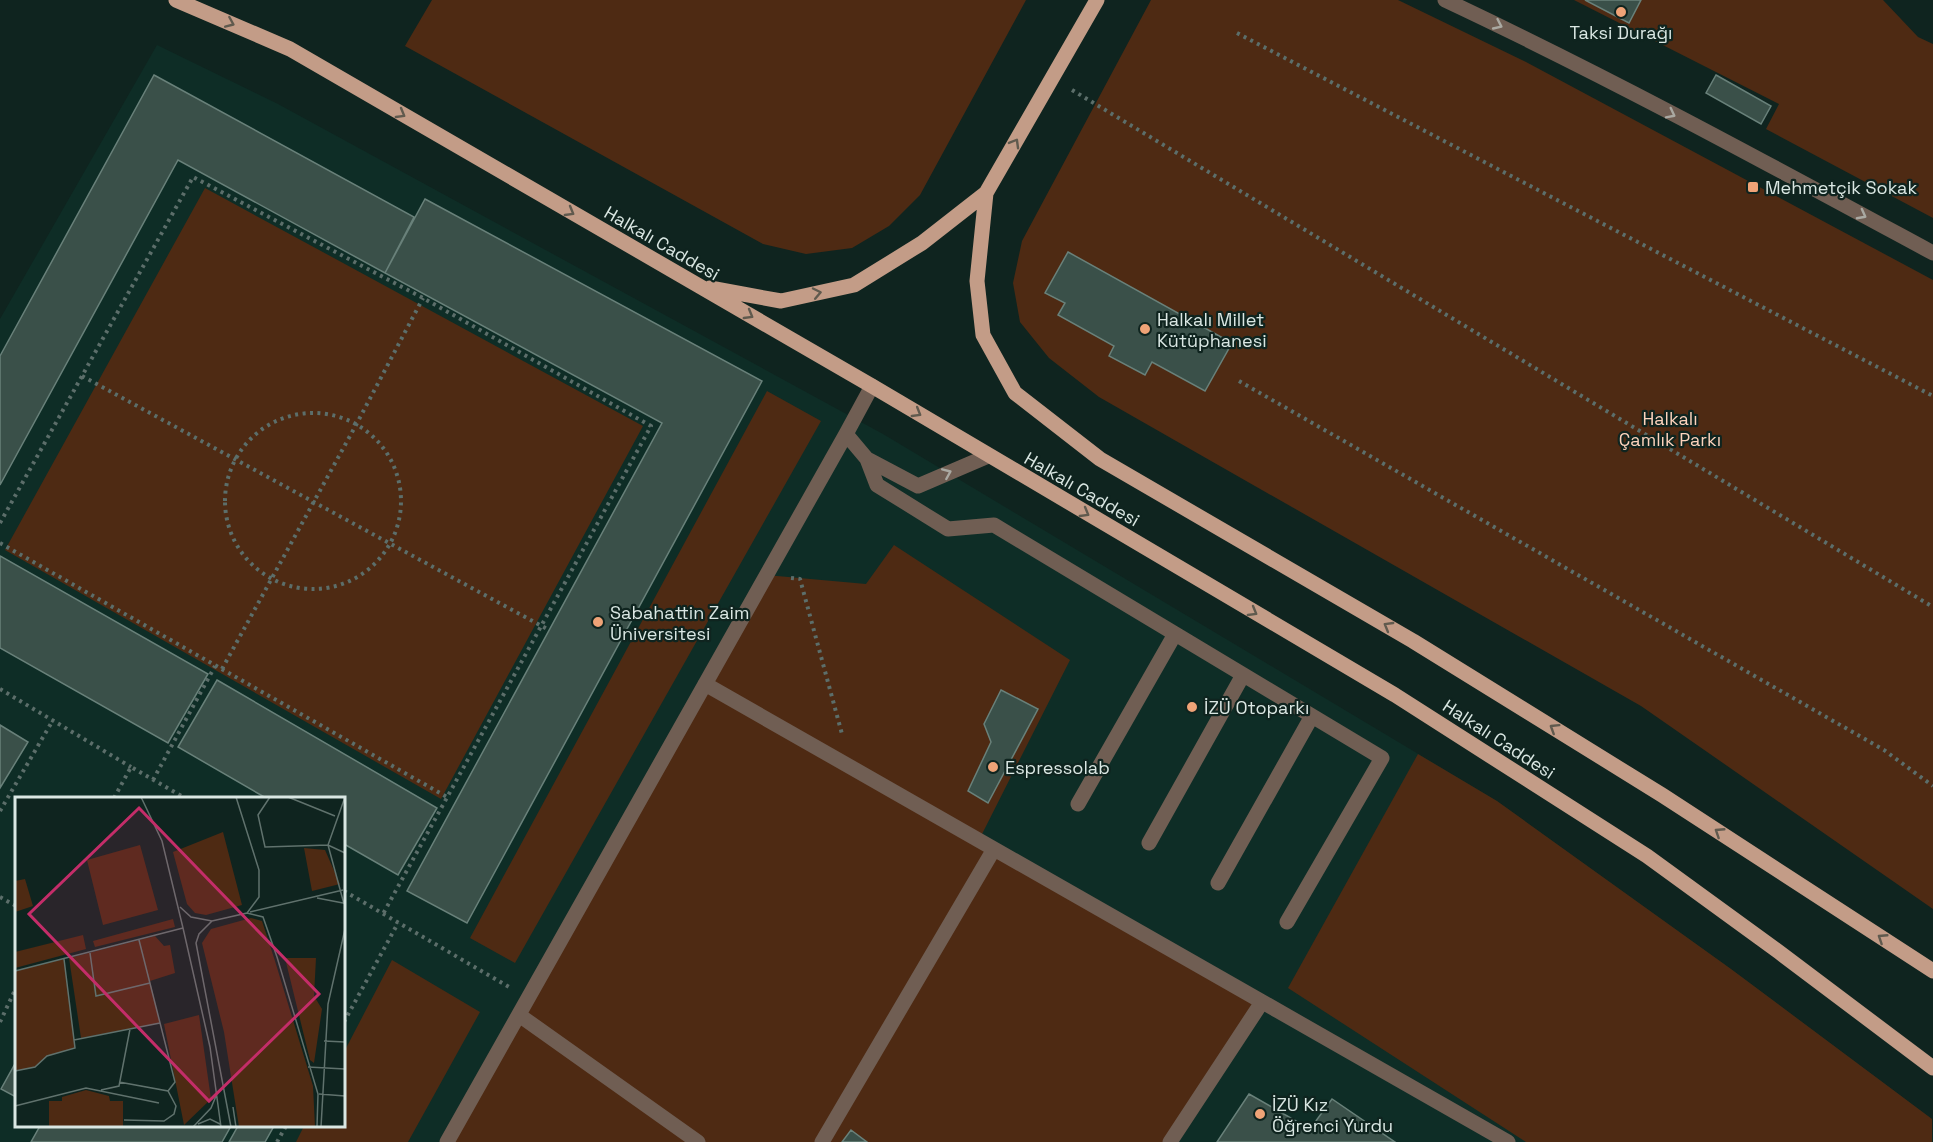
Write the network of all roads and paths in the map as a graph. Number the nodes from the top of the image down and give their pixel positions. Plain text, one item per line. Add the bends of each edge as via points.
1 (176, 0) edge
2 (1097, 0) edge
3 (1445, 0) edge
4 (1237, 33) dead end
5 (1052, 78) junction
6 (986, 193) junction
7 (1933, 253) edge
8 (698, 286) junction
9 (423, 298) junction
10 (82, 376) junction
11 (1239, 381) dead end
12 (872, 386) junction
13 (1933, 396) edge
14 (356, 425) junction
15 (846, 434) junction
16 (988, 456) junction
17 (235, 459) junction
18 (867, 459) junction
19 (918, 486) junction
20 (314, 502) junction
21 (913, 507) junction
22 (0, 523) edge
23 (0, 543) edge
24 (391, 544) junction
25 (766, 575) junction
26 (272, 579) junction
27 (1933, 608) edge
28 (541, 625) junction
29 (549, 630) dead end
30 (1175, 634) junction
31 (215, 666) junction
32 (222, 670) junction
33 (1243, 675) junction
34 (705, 684) junction
35 (0, 689) edge
36 (1312, 716) junction
37 (53, 720) junction
38 (131, 767) junction
39 (852, 769) junction
40 (153, 780) junction
41 (1933, 786) edge
42 (115, 797) edge
43 (183, 797) edge
44 (447, 797) junction
45 (1078, 804) dead end
46 (0, 811) edge
47 (1149, 843) dead end
48 (994, 849) junction
49 (1218, 883) dead end
50 (345, 892) edge
51 (0, 897) edge
52 (15, 905) edge
53 (383, 914) junction
54 (1287, 922) dead end
55 (398, 923) junction
56 (1933, 970) edge
57 (15, 990) edge
58 (528, 999) junction
59 (1262, 1002) junction
60 (519, 1015) junction
61 (345, 1020) edge
62 (0, 1022) edge
63 (1933, 1068) edge
64 (285, 1127) edge
65 (277, 1142) edge
66 (447, 1142) edge
67 (698, 1142) edge
68 (822, 1142) edge
69 (1170, 1142) edge
70 (1508, 1142) edge

1 -> 8 main road, Halkalı Caddesi via 290,49
2 - 5 main road
3 -> 7 street via 1514,32
4 - 13 path
6 -> 5 main road
5 - 27 path
8 -> 6 main road via 781,301 854,285 922,243
56 -> 6 main road, Halkalı Caddesi via 1423,647 1100,459 1015,393 983,335 977,281
8 -> 12 main road, Halkalı Caddesi
9 - 10 path via 194,177
9 - 14 path
9 - 28 path via 651,426
10 - 17 path
10 - 22 path
11 - 41 path via 1884,750
12 - 15 street
12 -> 16 main road, Halkalı Caddesi
14 - 17 path via 342,417 312,412 281,418 255,434
14 - 20 path
14 - 24 path via 369,432 388,454 400,483 401,514
15 - 18 street
15 - 25 street
19 -> 16 street
16 -> 63 main road, Halkalı Caddesi via 1395,695 1647,856
17 - 20 path
17 - 26 path via 225,489 226,520 237,549 258,572
18 - 19 street
18 - 21 street via 877,485
19 - 21 street
20 - 24 path
20 - 26 path
21 - 30 street via 948,530 994,525
23 - 31 path
24 - 26 path via 374,566 348,583 318,591 287,587
24 - 28 path
25 - 34 street
25 - 39 path via 800,579
26 - 32 path
28 - 29 path
28 - 44 path
30 - 33 street
30 - 45 street
31 - 32 path
31 - 40 path
32 - 44 path
33 - 36 street
33 - 47 street
34 - 39 street
34 - 58 street
35 - 37 path
36 - 49 street
36 - 54 street via 1382,758
37 - 38 path
37 - 46 path
38 - 40 path
38 - 42 path
39 - 48 street
40 - 43 path
44 - 53 path
48 - 59 street
48 - 68 street
50 - 53 path
51 - 52 path
53 - 55 path
55 - 58 path
55 - 61 path
57 - 62 path
58 - 60 street
59 - 69 street
59 - 70 street
60 - 66 street
60 - 67 street
64 - 65 path

